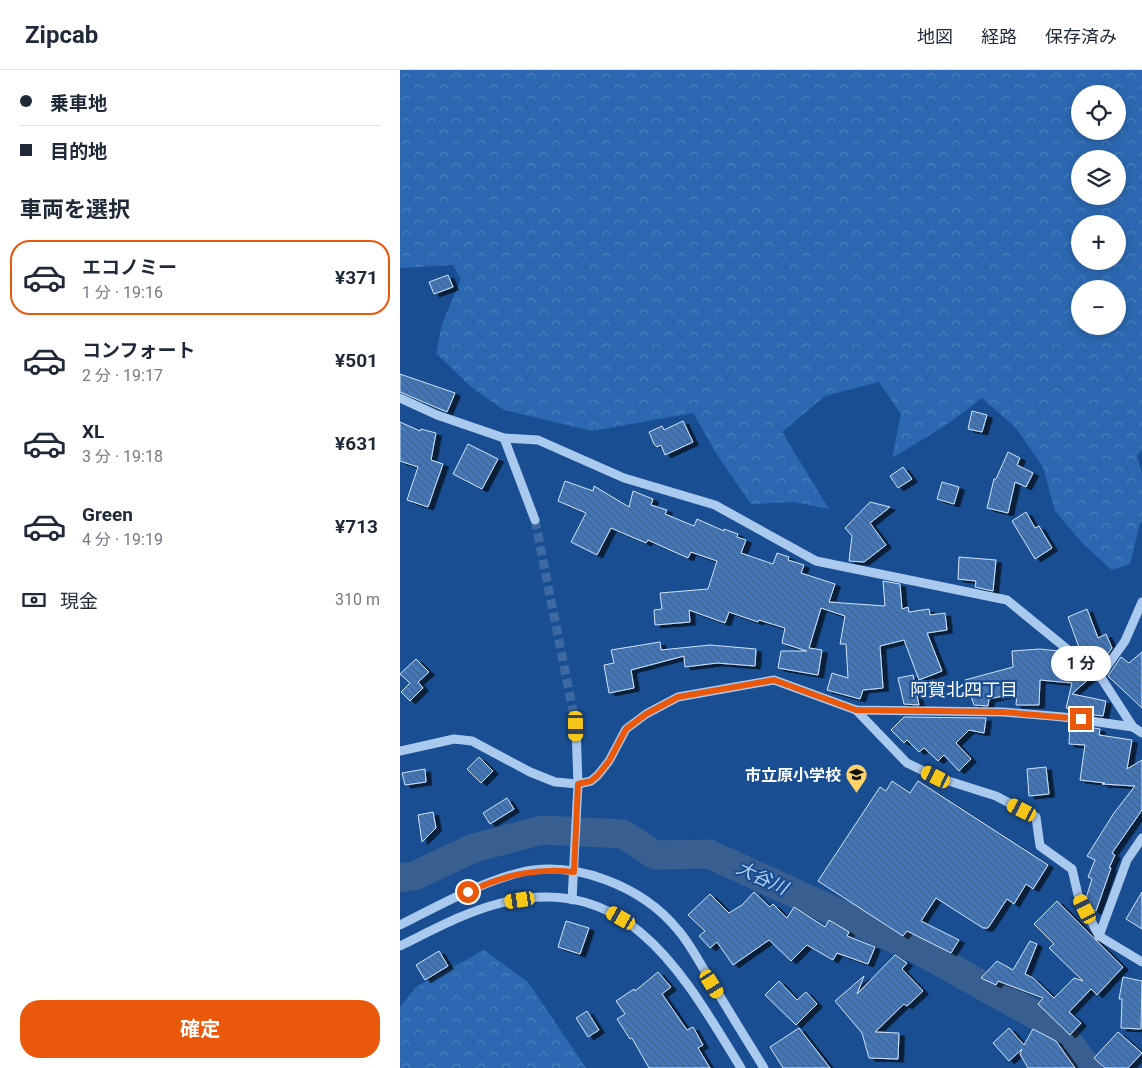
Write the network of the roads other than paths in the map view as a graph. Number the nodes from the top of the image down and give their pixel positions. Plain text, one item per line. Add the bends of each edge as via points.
1 (400, 398) edge
2 (504, 438) junction
3 (535, 520) tunnel mouth
4 (1142, 602) edge
5 (1100, 676) junction
6 (856, 710) junction
7 (576, 726) tunnel mouth
8 (1133, 727) junction
9 (1142, 733) edge
10 (400, 751) edge
11 (578, 784) junction
12 (1142, 838) edge
13 (574, 872) junction
14 (572, 900) junction
15 (400, 924) edge
16 (1099, 936) junction
17 (400, 946) edge
18 (1142, 962) edge
19 (741, 1068) edge
20 (764, 1068) edge

1 - 2 street
2 - 3 street
2 - 5 street via 538,440 624,478 715,505 816,561 1007,600
4 - 5 street via 1126,641
5 - 8 street
6 - 8 street via 1064,716
6 - 11 street via 774,680 678,697 626,729 598,775 591,781
6 - 16 street via 907,763 936,777 996,796 1036,816 1040,846 1072,869 1078,895
7 - 11 street
8 - 9 street
10 - 11 street via 454,739 472,741 554,782
11 - 13 street
12 - 16 street via 1127,860
13 - 14 street
13 - 15 street via 519,873 485,884
13 - 20 street via 592,875 631,892 655,907 678,930
14 - 17 street via 538,897 502,903 467,914
14 - 19 street via 604,909 629,923 665,954 692,988
16 - 18 street

